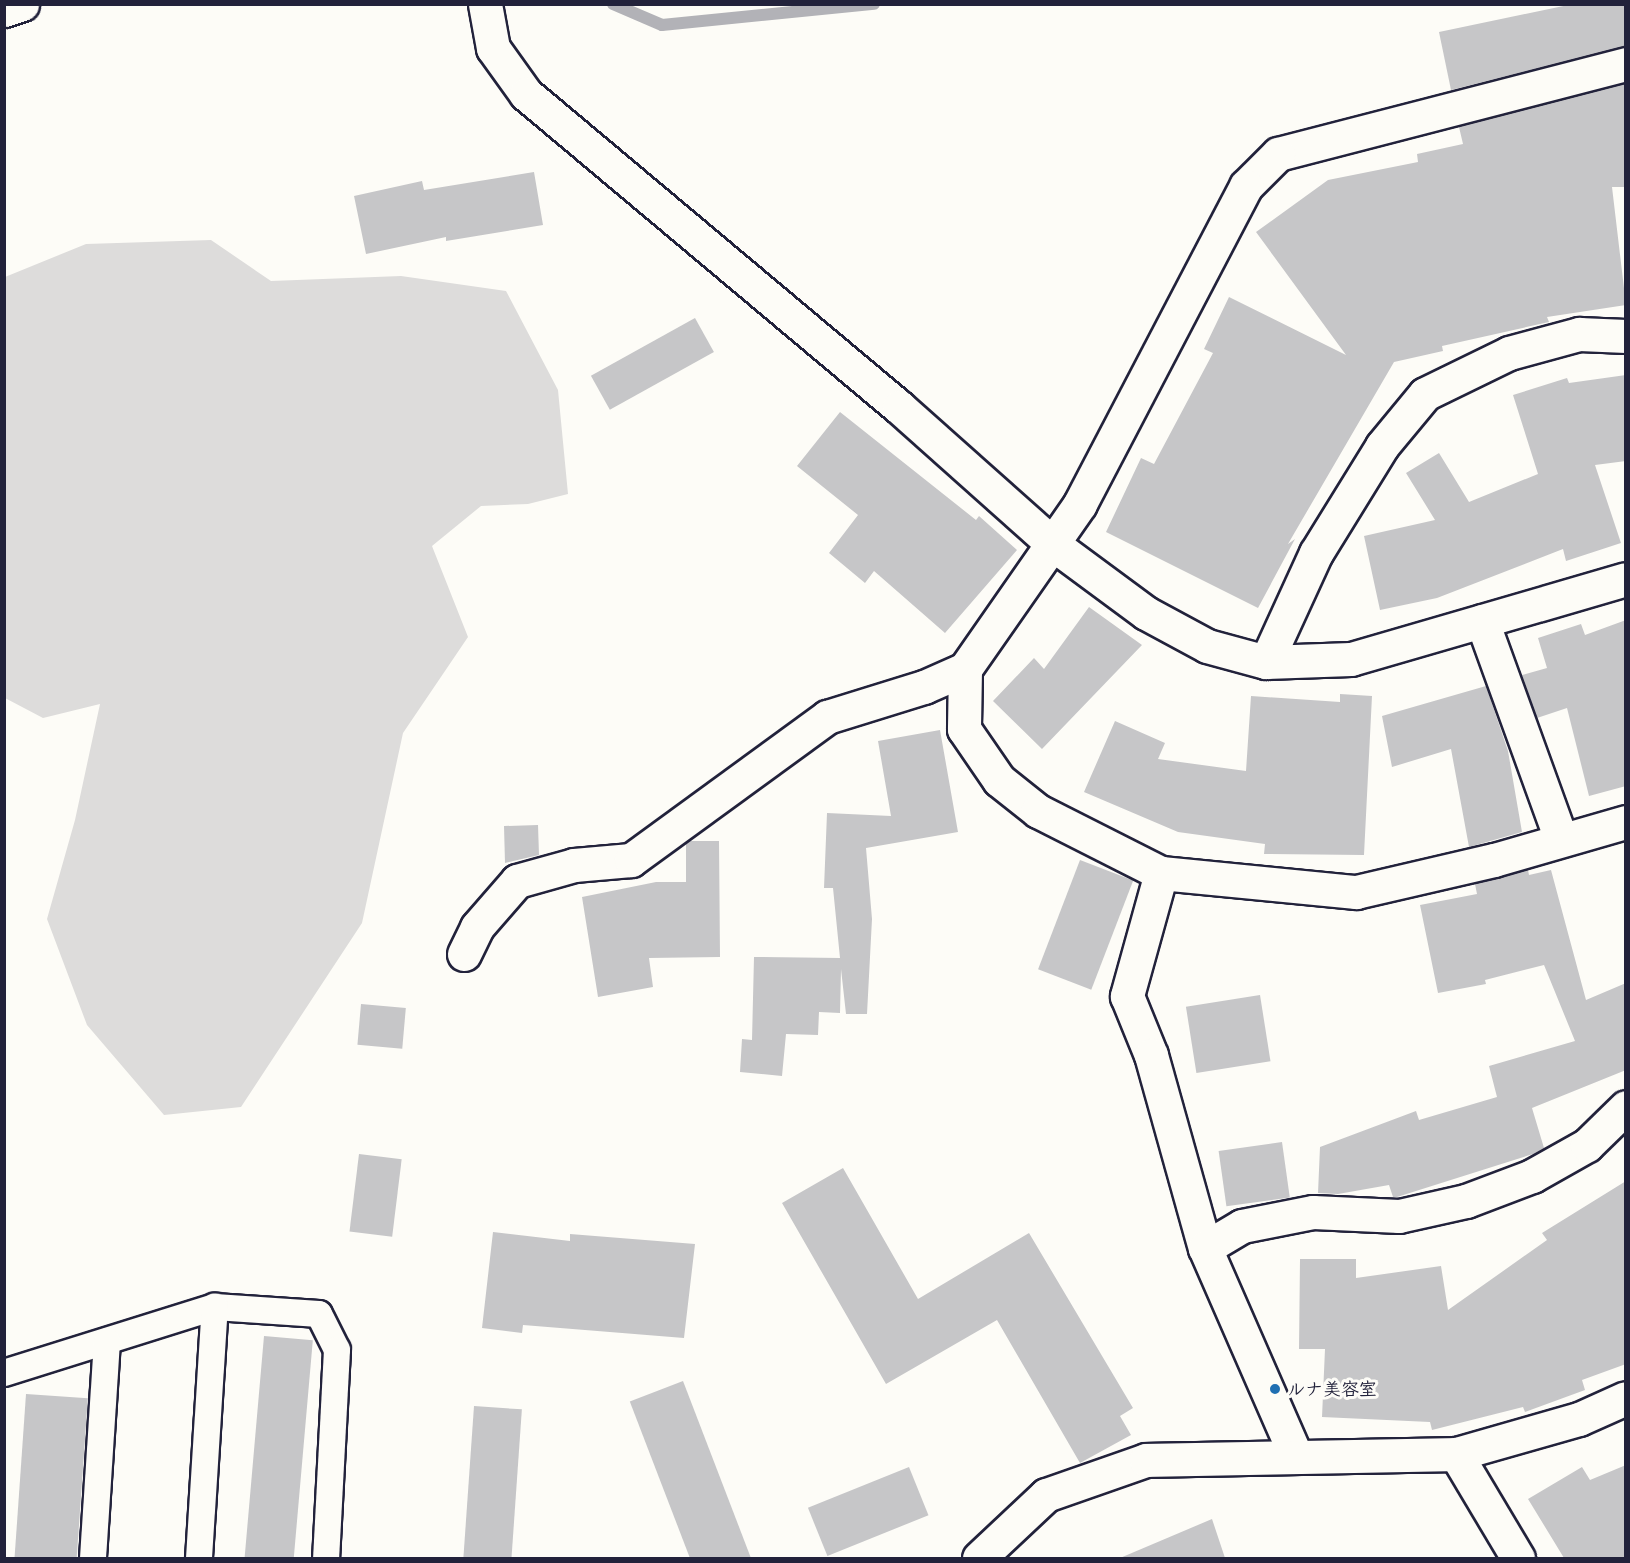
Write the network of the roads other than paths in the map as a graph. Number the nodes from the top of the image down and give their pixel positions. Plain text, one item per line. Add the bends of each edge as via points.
1 (22, 4) edge
2 (485, 4) edge
3 (4, 10) edge
4 (1626, 64) edge
5 (1626, 336) edge
6 (1054, 545) junction
7 (1626, 579) edge
8 (1482, 621) junction
9 (1266, 662) junction
10 (965, 669) junction
11 (1626, 822) edge
12 (1560, 839) junction
13 (1161, 873) junction
14 (464, 954) dead end
15 (1626, 1107) edge
16 (1205, 1248) junction
17 (215, 1307) junction
18 (107, 1341) junction
19 (4, 1373) edge
20 (1626, 1398) edge
21 (1295, 1454) junction
22 (1456, 1454) junction
23 (93, 1558) edge
24 (199, 1558) edge
25 (326, 1558) edge
26 (979, 1558) edge
27 (1518, 1558) edge

1 - 3 street
2 - 6 street via 493,48 526,94 899,407
4 - 6 street via 1278,154 1246,186 1080,504
5 - 9 street via 1579,334 1509,353 1425,394 1382,446 1316,553
6 - 9 street via 1146,613 1207,646
6 - 10 street
7 - 8 street
8 - 9 street via 1351,660
8 - 12 street
10 - 13 street via 964,729 999,780 1038,811
10 - 14 street via 924,687 827,717 631,860 574,865 517,881 477,927
11 - 12 street
12 - 13 street via 1494,860 1356,892
13 - 16 street via 1127,996 1151,1055
15 - 16 street via 1587,1145 1532,1176 1466,1201 1399,1216 1313,1212 1242,1226
16 - 21 street
17 - 18 lane
17 - 24 lane
17 - 25 lane via 319,1314 337,1350
18 - 19 lane
18 - 23 lane
20 - 22 street via 1579,1419
21 - 22 street
21 - 26 street via 1146,1460 1046,1495
22 - 27 street

